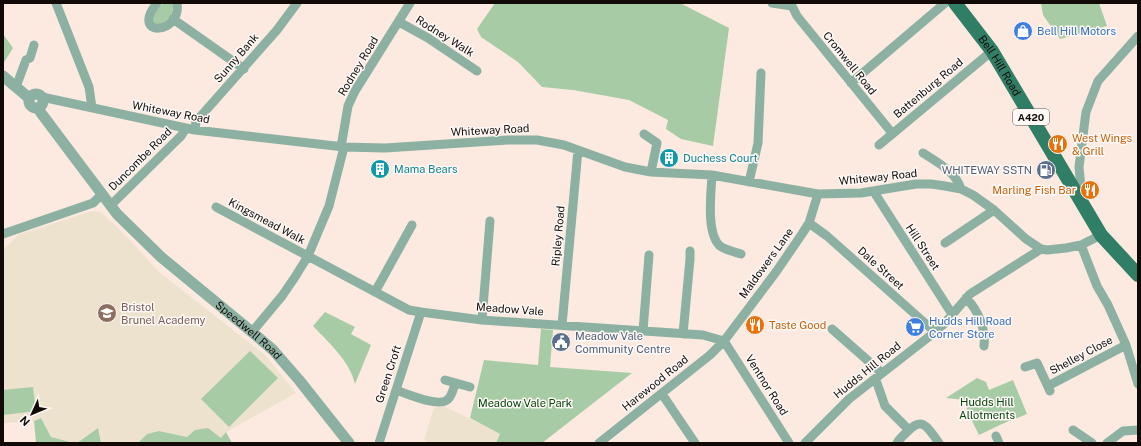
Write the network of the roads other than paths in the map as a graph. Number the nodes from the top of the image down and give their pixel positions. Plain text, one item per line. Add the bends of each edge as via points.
1 (56, 3) edge
2 (157, 3) edge
3 (177, 3) edge
4 (297, 3) edge
5 (410, 3) edge
6 (772, 3) edge
7 (956, 4) edge
8 (792, 5) edge
9 (174, 19) junction
10 (399, 22) junction
11 (1138, 38) edge
12 (34, 45) dead end
13 (992, 51) junction
14 (244, 68) junction
15 (477, 71) dead end
16 (761, 73) dead end
17 (3, 76) edge
18 (851, 83) junction
19 (16, 87) junction
20 (40, 103) junction
21 (92, 108) junction
22 (191, 129) junction
23 (892, 133) junction
24 (644, 134) dead end
25 (879, 145) dead end
26 (343, 147) junction
27 (578, 150) junction
28 (70, 152) junction
29 (923, 152) dead end
30 (651, 172) junction
31 (712, 175) junction
32 (749, 182) junction
33 (961, 189) junction
34 (874, 192) junction
35 (818, 194) junction
36 (98, 198) junction
37 (1082, 205) junction
38 (216, 207) dead end
39 (113, 210) junction
40 (994, 210) junction
41 (490, 221) dead end
42 (809, 223) junction
43 (412, 225) dead end
44 (3, 234) edge
45 (1101, 235) junction
46 (945, 243) dead end
47 (1081, 245) junction
48 (1041, 249) junction
49 (690, 251) dead end
50 (649, 254) dead end
51 (741, 254) dead end
52 (308, 256) junction
53 (1138, 275) edge
54 (375, 292) junction
55 (966, 298) junction
56 (421, 312) junction
57 (952, 314) junction
58 (482, 320) junction
59 (562, 325) junction
60 (832, 329) dead end
61 (643, 331) junction
62 (252, 332) junction
63 (935, 332) junction
64 (683, 334) junction
65 (724, 341) junction
66 (1126, 345) junction
67 (984, 346) dead end
68 (1025, 367) dead end
69 (882, 373) junction
70 (445, 380) dead end
71 (873, 380) junction
72 (455, 384) junction
73 (1138, 384) edge
74 (470, 387) dead end
75 (396, 390) junction
76 (662, 394) junction
77 (909, 430) junction
78 (1073, 430) dead end
79 (1138, 430) edge
80 (349, 443) edge
81 (379, 443) edge
82 (599, 443) edge
83 (695, 443) edge
84 (789, 443) edge
85 (805, 443) edge
86 (898, 443) edge
87 (939, 443) edge
88 (1092, 443) edge
89 (1106, 443) edge

1 - 21 street via 89,87
2 - 9 street via 150,15 149,23 152,27 166,27
3 - 9 street
4 - 14 street, Sunny Bank
5 - 10 street, Rodney Road
6 - 8 street
7 - 13 main road, Bell Hill Road / A420
7 - 18 street
8 - 18 street, Cromwell Road via 797,16
9 - 14 street
10 - 15 street, Rodney Walk
10 - 26 street, Rodney Road via 348,106
11 - 37 street via 1098,81 1086,112 1079,167
12 - 19 street
13 - 23 street, Battenburg Road
13 - 37 main road, Bell Hill Road / A420
14 - 22 street, Sunny Bank
16 - 32 street via 758,142
17 - 19 street, Speedwell Road
18 - 23 street, Cromwell Road
19 - 20 street, Speedwell Road via 29,98 30,106 35,108
20 - 21 street, Whiteway Road
20 - 28 street, Speedwell Road
21 - 22 street, Whiteway Road
22 - 26 street, Whiteway Road
22 - 39 street, Duncombe Road via 181,136
23 - 25 street, Battenburg Road
24 - 30 street via 657,143
26 - 27 street, Whiteway Road via 385,148 521,139 550,142
26 - 52 street, Rodney Road via 329,206
27 - 30 street, Whiteway Road via 625,167
27 - 59 street, Ripley Road
28 - 36 street, Speedwell Road
28 - 39 street, Speedwell Road
29 - 33 street, Whiteway Road via 947,170
30 - 31 street, Whiteway Road
31 - 32 street, Whiteway Road
31 - 51 street via 710,219 714,236 722,247
32 - 35 street, Whiteway Road
33 - 34 street, Whiteway Road via 916,184
33 - 40 street, Whiteway Road
34 - 35 street, Whiteway Road
34 - 57 street, Hill Street
35 - 42 street, Maldowers Lane
36 - 39 street, Speedwell Road
36 - 44 street via 92,203
37 - 45 main road, Bell Hill Road / A420
38 - 52 street, Kingsmead Walk
39 - 62 street, Speedwell Road via 161,257
40 - 46 street
40 - 48 street, Whiteway Road via 1023,237
41 - 58 street
42 - 63 street, Dale Street
42 - 65 street, Maldowers Lane
43 - 54 street
45 - 47 street
45 - 53 main road, A420
47 - 48 street
47 - 66 street
48 - 55 street, Hudds Hill Road
49 - 64 street
50 - 61 street
52 - 54 street, Meadow Vale
52 - 62 street, Rodney Road via 282,296
54 - 56 street, Meadow Vale via 409,310
55 - 57 street, Hudds Hill Road
55 - 67 street via 980,319 985,335
56 - 58 street, Meadow Vale
56 - 75 street, Green Croft
57 - 63 street, Hudds Hill Road
58 - 59 street, Meadow Vale
59 - 61 street, Meadow Vale
60 - 69 street
61 - 64 street, Meadow Vale
62 - 80 street, Speedwell Road via 292,371
63 - 69 street, Hudds Hill Road
64 - 65 street, Meadow Vale via 703,335
65 - 76 street, Harewood Road
65 - 84 street, Ventnor Road
66 - 68 street, Shelley Close via 1049,388 1037,363
66 - 73 street
69 - 71 street, Hudds Hill Road
70 - 72 street
71 - 77 street via 877,383 885,406
71 - 85 street, Hudds Hill Road via 840,406
72 - 74 street
72 - 75 street via 451,397 440,403
75 - 81 street, Green Croft
76 - 82 street, Harewood Road
76 - 83 street
77 - 86 street
77 - 87 street via 915,424 924,424
78 - 88 street
79 - 89 street via 1123,431

